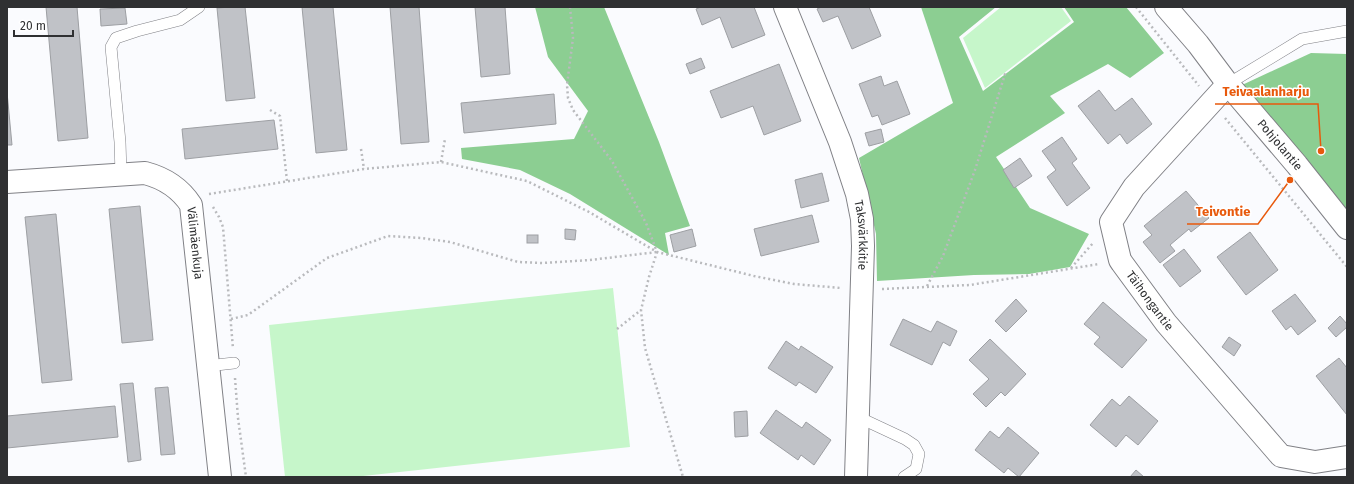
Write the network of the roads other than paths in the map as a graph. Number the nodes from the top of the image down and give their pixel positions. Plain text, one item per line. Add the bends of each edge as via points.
1 (199, 7) edge
2 (785, 7) edge
3 (1166, 7) edge
4 (1347, 31) edge
5 (1228, 84) junction
6 (121, 174) junction
7 (7, 182) edge
8 (1347, 228) edge
9 (234, 363) road end
10 (207, 366) junction
11 (858, 418) junction
12 (1347, 457) edge
13 (220, 477) edge
14 (856, 477) edge
15 (904, 477) edge

1 - 6 lane via 180,20 116,38 111,47
2 - 11 street, Taksvärkkitie via 840,142 857,194 862,219
3 - 5 street, Pohjolantie
4 - 5 lane via 1302,39
5 - 8 street, Pohjolantie
5 - 12 street, Täihongantie via 1134,187 1111,222 1120,260 1166,323 1281,456 1316,462
6 - 7 street, Välimäenkuja
6 - 10 street, Välimäenkuja via 154,175 198,201
9 - 10 lane
10 - 13 street, Välimäenkuja
11 - 14 street, Taksvärkkitie
11 - 15 lane via 914,445 919,454 916,469

